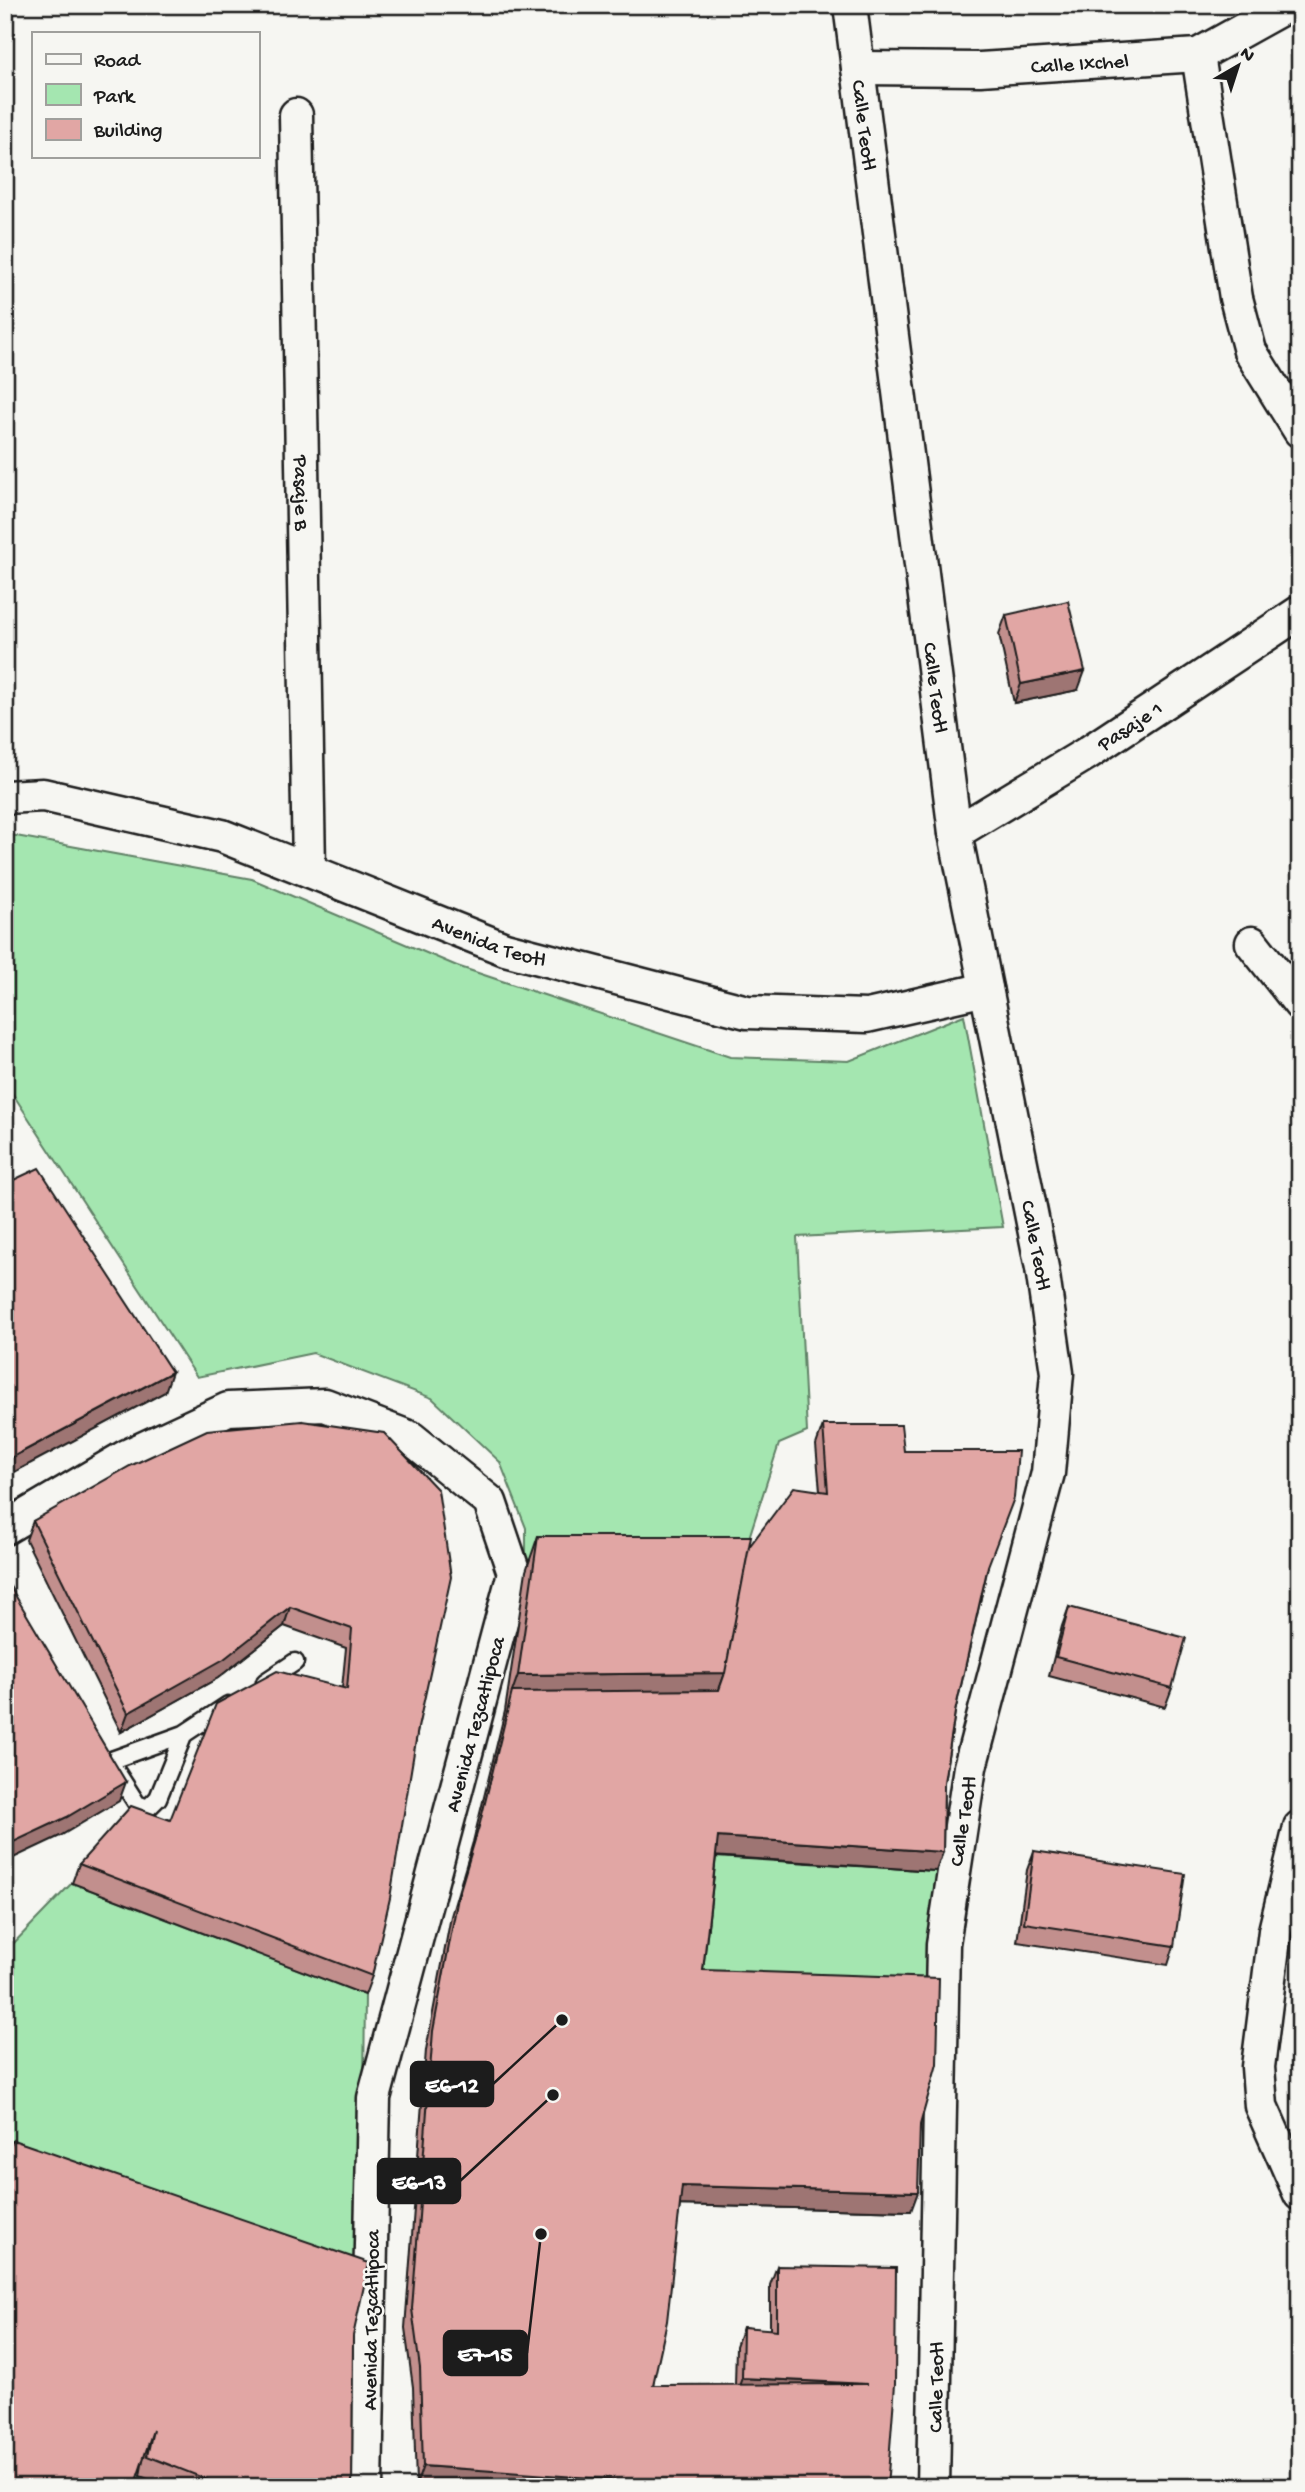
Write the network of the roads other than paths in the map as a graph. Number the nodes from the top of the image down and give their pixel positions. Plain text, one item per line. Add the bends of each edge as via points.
1 (850, 5) edge
2 (1288, 5) edge
3 (1198, 55) junction
4 (858, 68) junction
5 (296, 115) dead end
6 (1300, 431) edge
7 (1300, 612) edge
8 (5, 797) edge
9 (954, 833) junction
10 (309, 869) junction
11 (1252, 943) dead end
12 (986, 989) junction
13 (1300, 1004) edge
14 (5, 1528) edge
15 (295, 1662) dead end
16 (184, 1734) junction
17 (1300, 1827) edge
18 (1300, 2194) edge
19 (366, 2487) edge
20 (933, 2487) edge

1 - 4 street, Calle Teotl
2 - 3 street, Calle Ixchel
3 - 4 street, Calle Ixchel via 980,69
3 - 6 street via 1236,298 1250,351
4 - 9 street, Calle Teotl
5 - 10 street, Pasaje B
7 - 9 street, Pasaje 1 via 1086,754
8 - 10 street, Avenida Teotl via 43,795 222,836
9 - 12 street, Calle Teotl
10 - 12 street, Avenida Teotl via 505,949 747,1012 867,1016
11 - 13 street
12 - 20 street, Calle Teotl via 1042,1268 1056,1373 1048,1473 970,1767 943,1944
14 - 19 street, Avenida Tezcatlipoca via 127,1456 228,1409 325,1405 411,1438 490,1502 514,1573 374,2098
15 - 16 lane
16 - 16 lane via 106,1755 136,1804 148,1808 158,1798
17 - 18 street via 1275,1931 1258,2067 1261,2106

